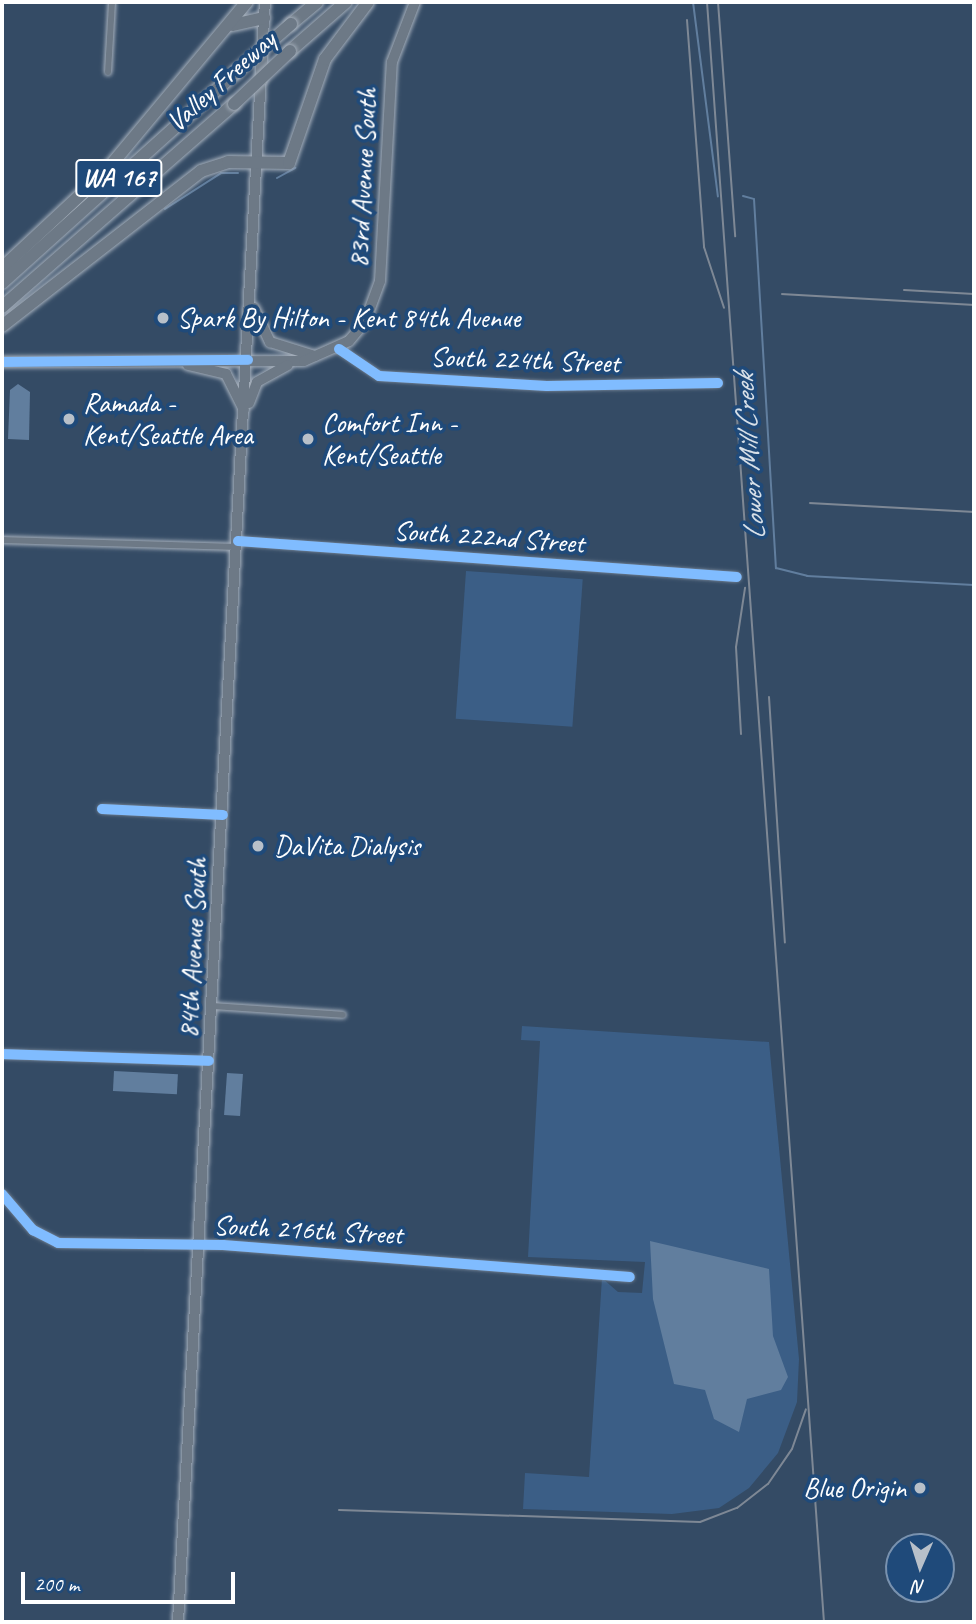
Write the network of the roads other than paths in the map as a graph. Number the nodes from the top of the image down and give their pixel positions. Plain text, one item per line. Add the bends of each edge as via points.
1 (112, 2) edge
2 (247, 2) edge
3 (265, 2) edge
4 (317, 2) edge
5 (346, 2) edge
6 (368, 2) edge
7 (415, 2) edge
8 (264, 18) junction
9 (232, 26) junction
10 (108, 72) dead end
11 (257, 164) junction
12 (2, 268) edge
13 (2, 283) edge
14 (251, 294) junction
15 (2, 307) edge
16 (2, 326) edge
17 (339, 349) junction
18 (322, 357) junction
19 (248, 360) junction
20 (167, 361) junction
21 (304, 361) junction
22 (2, 362) edge
23 (719, 383) dead end
24 (245, 413) junction
25 (2, 540) edge
26 (238, 544) junction
27 (737, 577) dead end
28 (102, 809) dead end
29 (223, 815) junction
30 (212, 1006) junction
31 (343, 1015) dead end
32 (2, 1055) edge
33 (209, 1061) junction
34 (2, 1194) edge
35 (199, 1247) junction
36 (630, 1277) dead end
37 (178, 1622) edge

1 - 10 street
2 - 9 highway
3 - 8 main road, 84th Avenue South
4 - 13 highway, Valley Freeway / WA 167, bridge
5 - 15 highway, Valley Freeway / WA 167, bridge
6 - 11 highway via 325,59 294,158 284,165
7 - 17 main road, 83rd Avenue South via 392,62 378,290 363,325
8 - 9 highway
8 - 11 main road, 84th Avenue South
9 - 12 highway via 106,171
11 - 14 main road, 84th Avenue South
11 - 16 highway via 221,163 192,177
14 - 18 main road via 270,342
14 - 19 main road, 84th Avenue South
17 - 18 main road
17 - 23 street, South 224th Street via 379,376 547,386
18 - 21 main road
19 - 20 main road
19 - 21 main road
19 - 24 main road, 84th Avenue South
20 - 22 main road
20 - 24 main road via 226,374
21 - 24 main road via 257,382
24 - 26 main road, 84th Avenue South
25 - 26 street, South 222nd Street
26 - 27 street, South 222nd Street
26 - 29 main road, 84th Avenue South
28 - 29 street
29 - 30 main road, 84th Avenue South
30 - 31 street
30 - 33 main road, 84th Avenue South
32 - 33 street
33 - 35 main road, 84th Avenue South
34 - 35 street, South 216th Street via 33,1230 58,1243
35 - 36 street, South 216th Street
35 - 37 main road, 84th Avenue South

